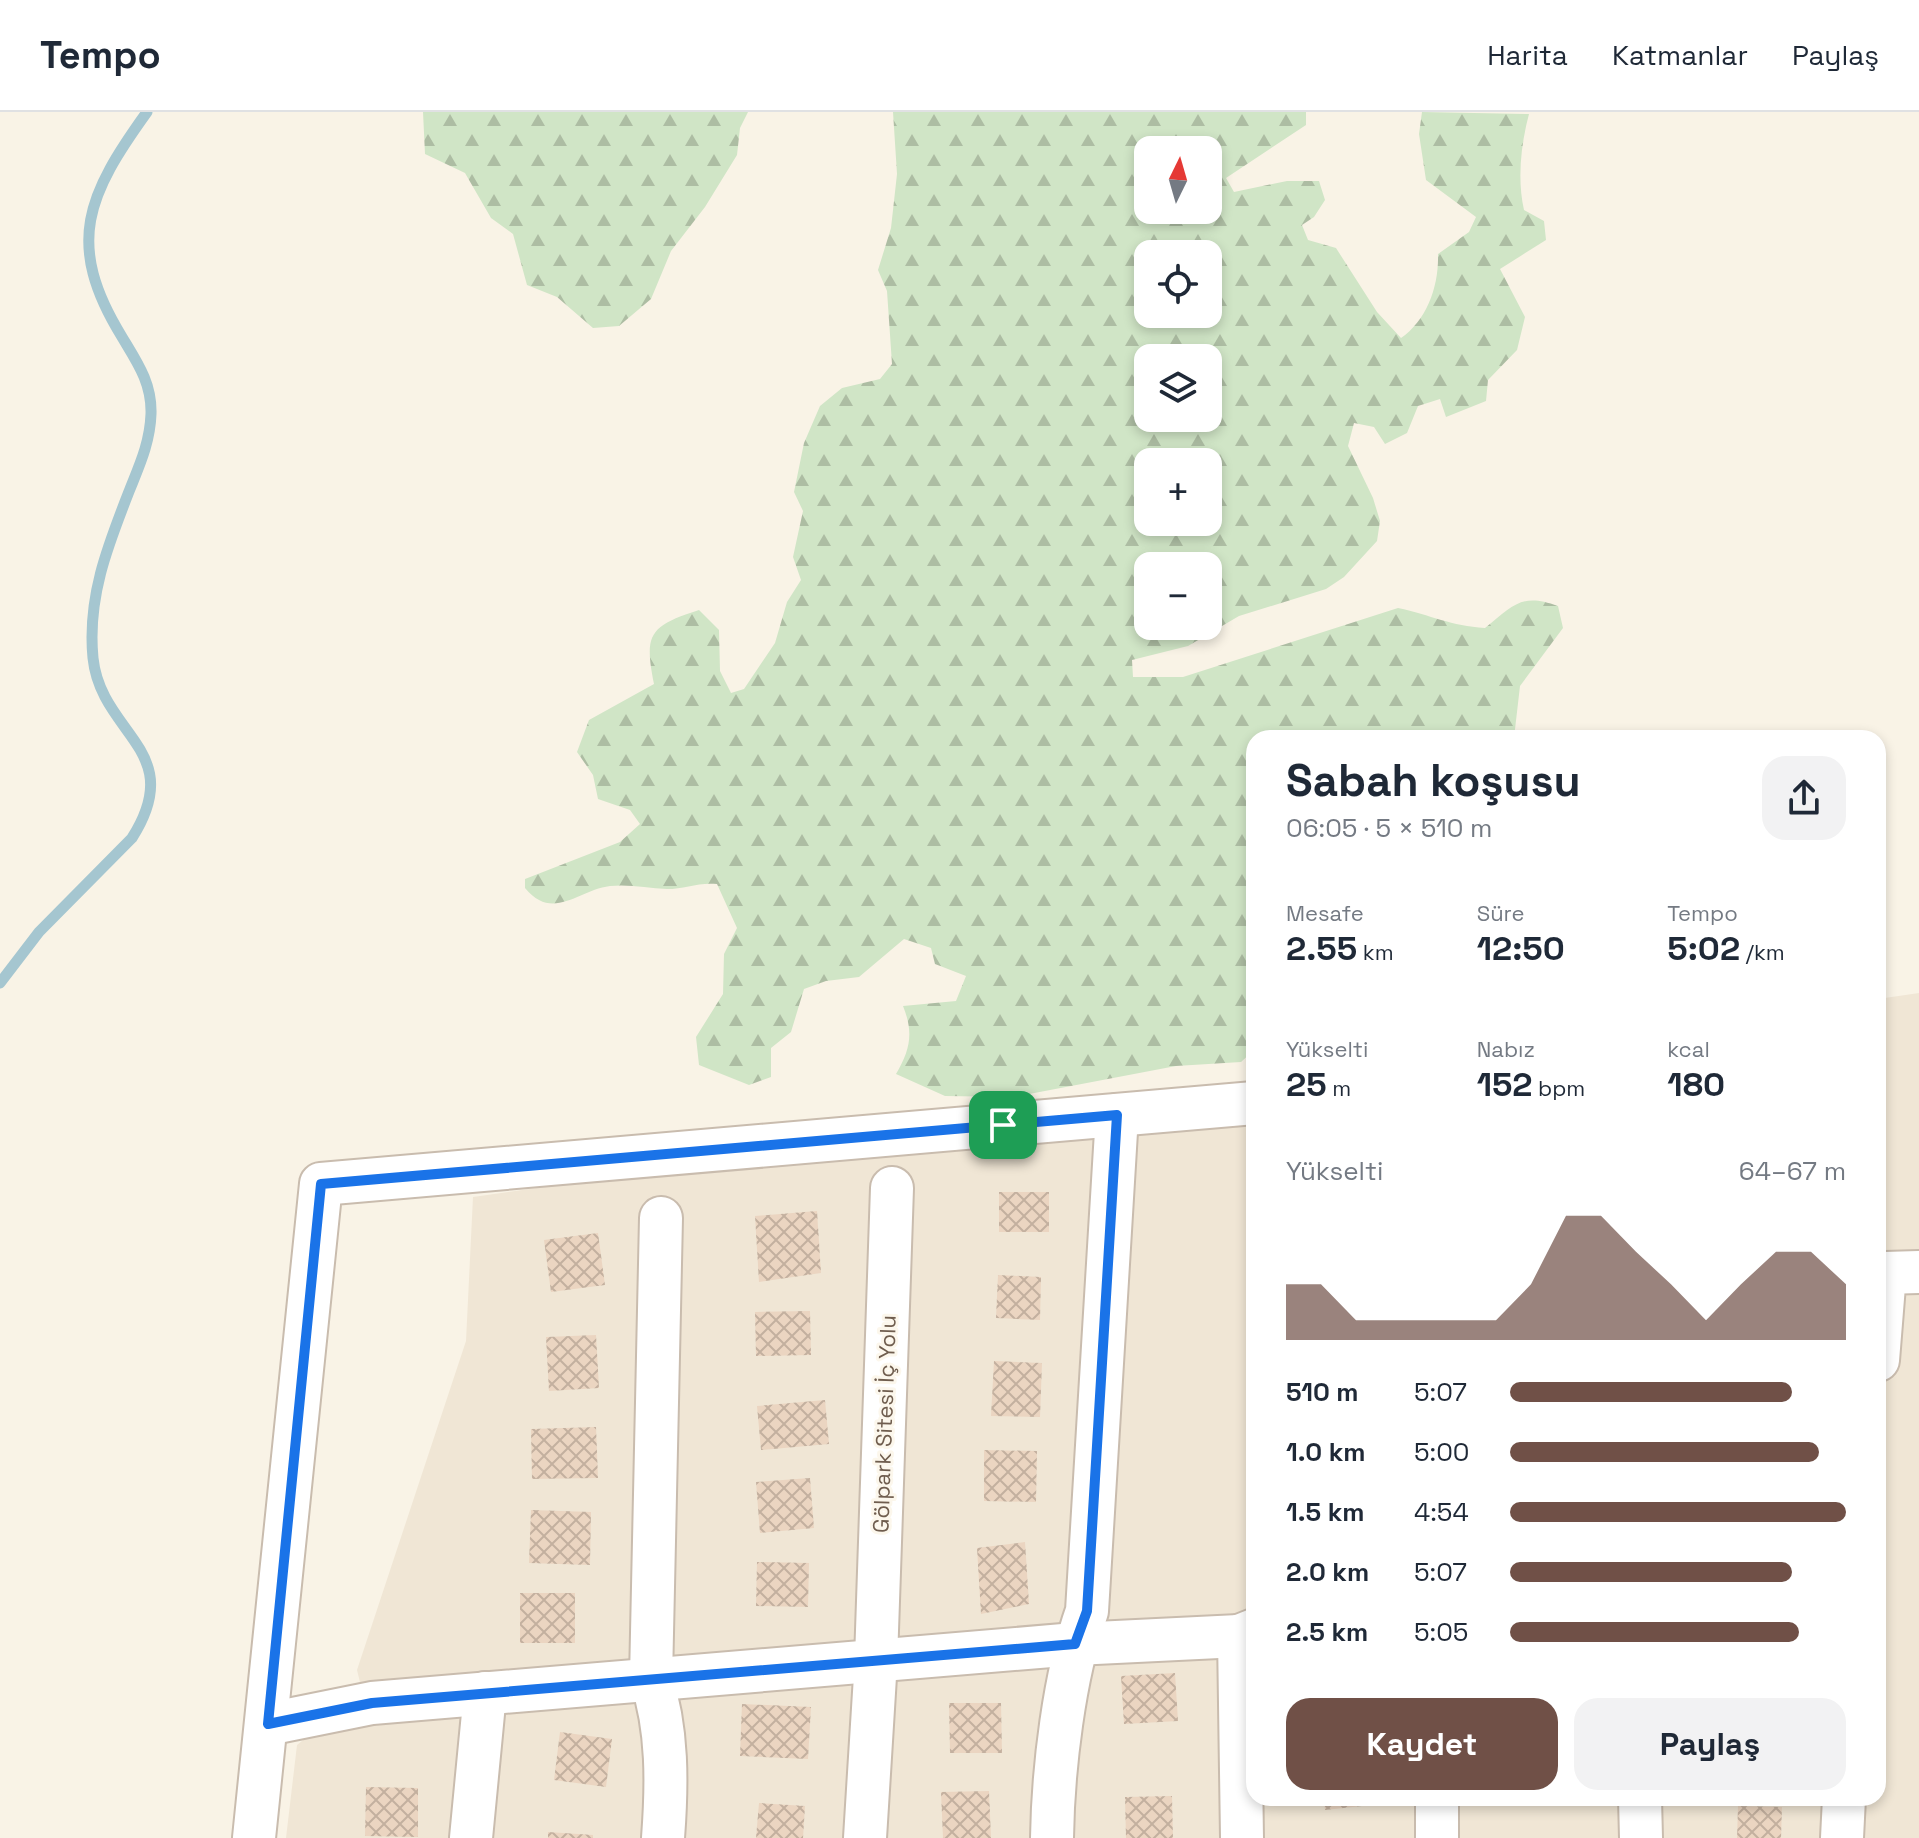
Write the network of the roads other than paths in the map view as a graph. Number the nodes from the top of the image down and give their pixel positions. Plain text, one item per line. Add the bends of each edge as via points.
1 (1246, 1104) edge
2 (1117, 1115) junction
3 (892, 1188) dead end
4 (661, 1218) dead end
5 (1919, 1272) edge
6 (1886, 1273) edge
7 (1246, 1633) edge
8 (1075, 1644) junction
9 (876, 1660) junction
10 (1246, 1674) edge
11 (651, 1679) junction
12 (485, 1693) junction
13 (268, 1724) junction
14 (1437, 1806) edge
15 (1640, 1806) edge
16 (1844, 1806) edge
17 (254, 1838) edge
18 (471, 1838) edge
19 (663, 1838) edge
20 (865, 1838) edge
21 (1052, 1838) edge
22 (1242, 1838) edge
23 (1437, 1838) edge
24 (1641, 1838) edge
25 (1842, 1838) edge

1 - 2 street
2 - 8 street via 1087,1611
2 - 13 street via 321,1184
3 - 9 street, Gölpark Sitesi İç Yolu
4 - 11 street
5 - 6 street
7 - 8 street
8 - 9 street
8 - 21 street via 1052,1803
9 - 11 street
9 - 20 street, Gölpark Sitesi İç Yolu
10 - 22 street
11 - 12 street
11 - 19 street via 661,1708 667,1792
12 - 13 street via 372,1703
12 - 18 street
13 - 17 street
14 - 23 street
15 - 24 street
16 - 25 street

